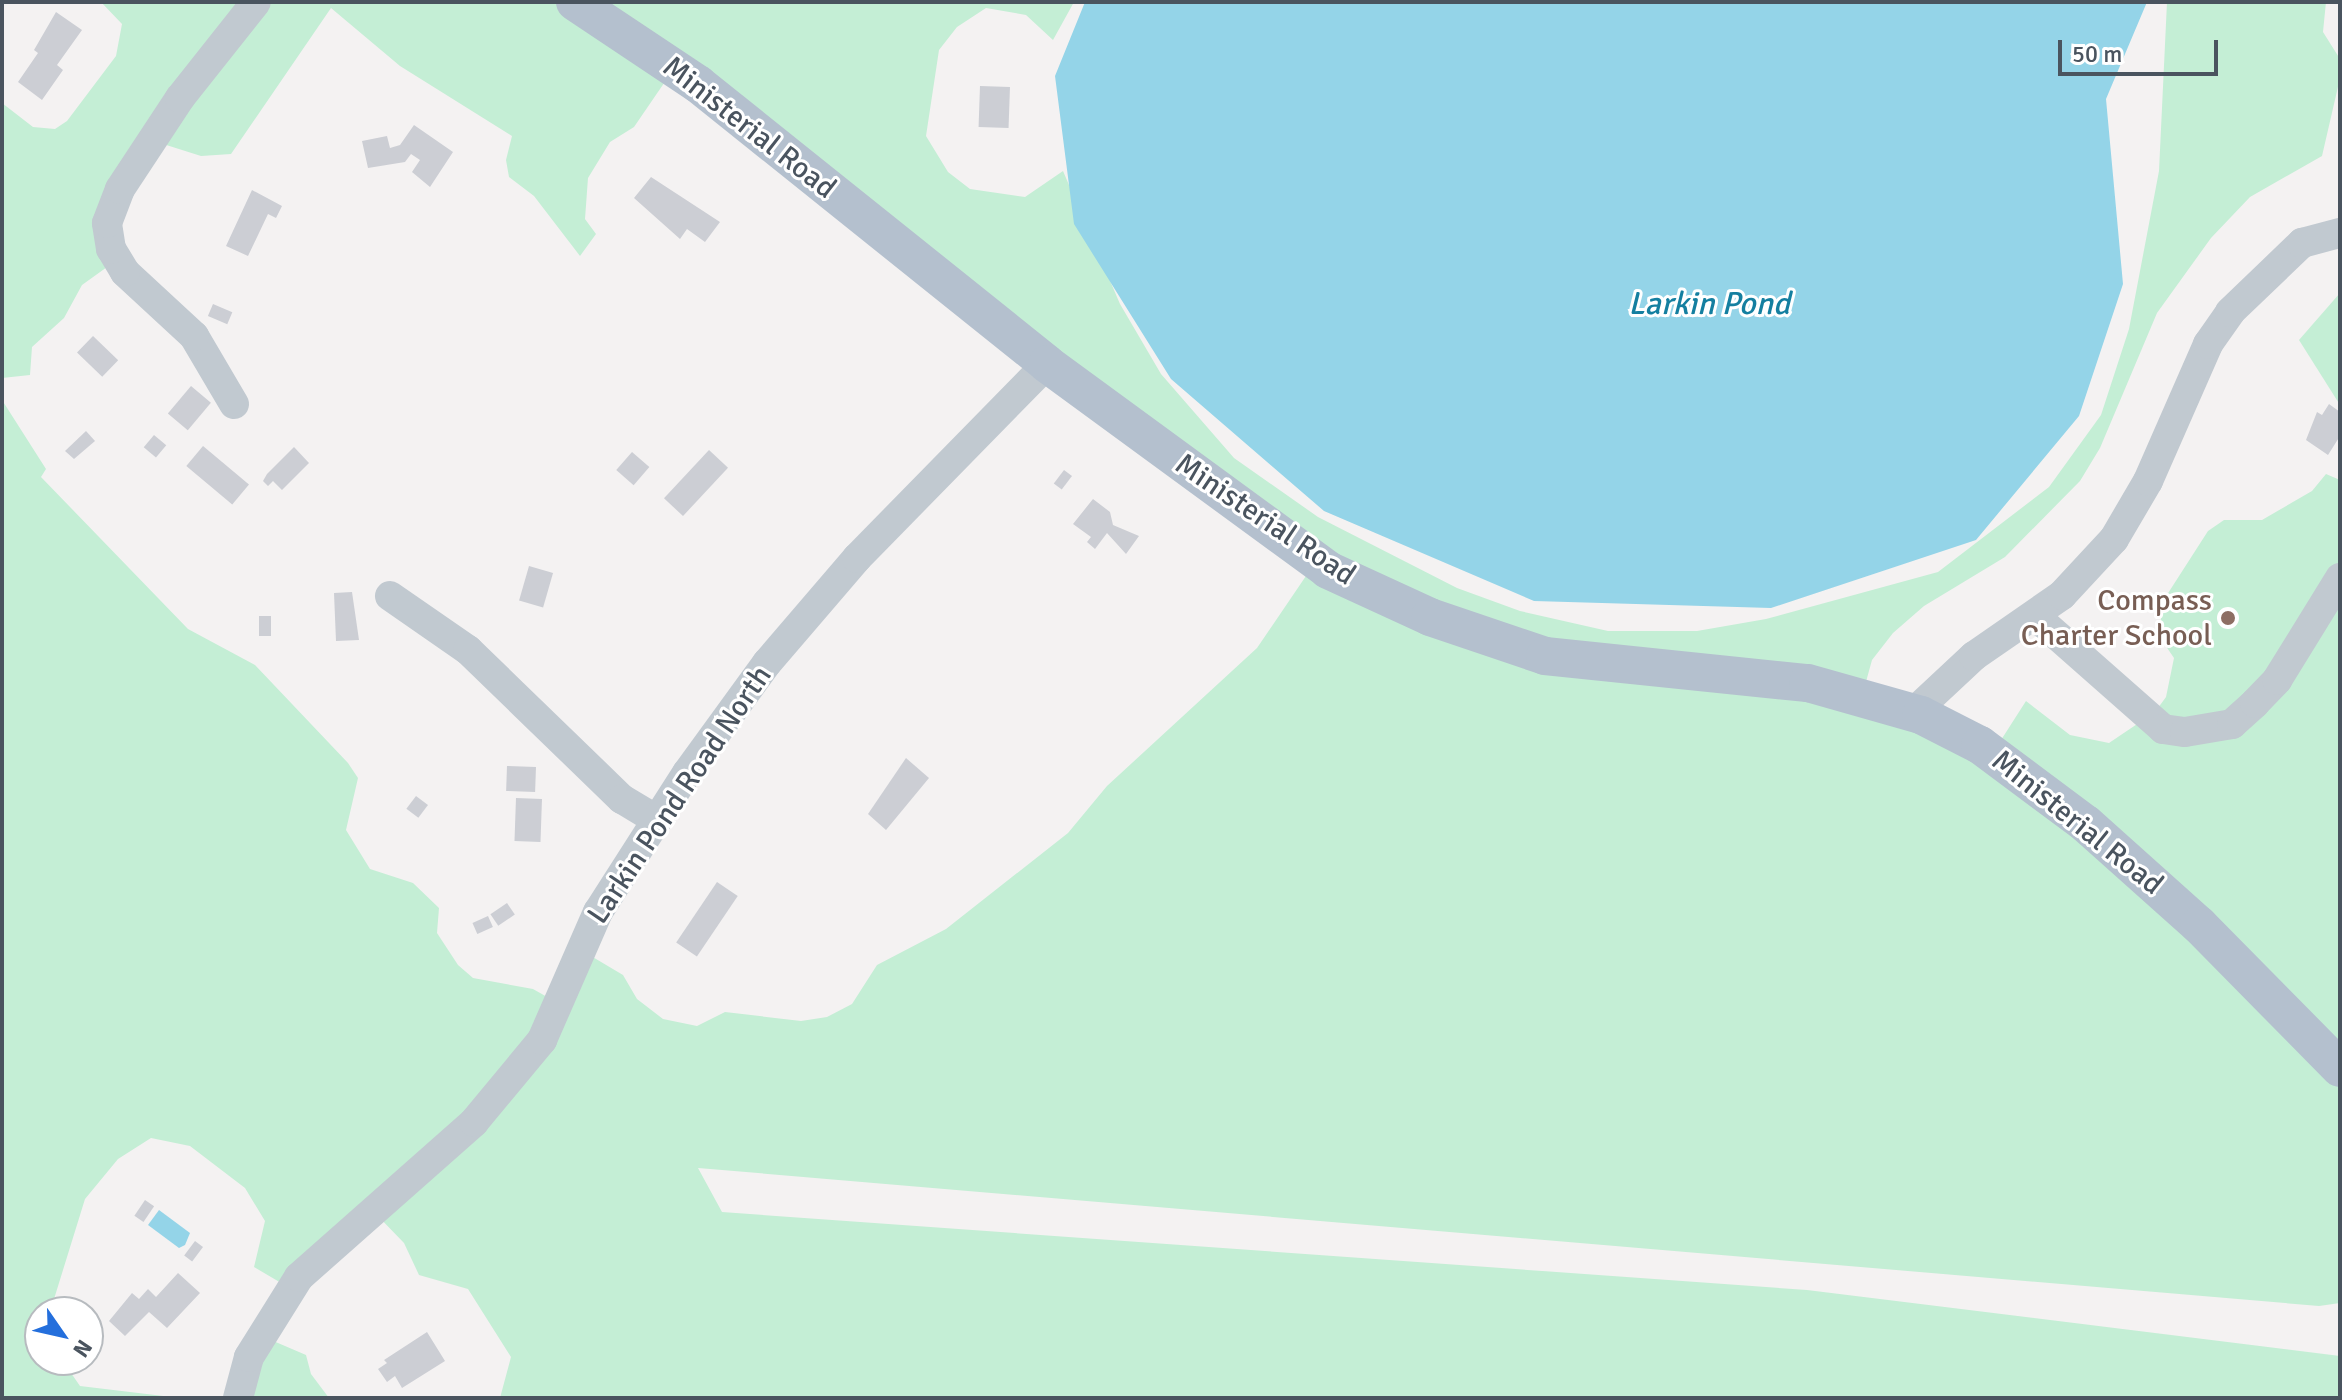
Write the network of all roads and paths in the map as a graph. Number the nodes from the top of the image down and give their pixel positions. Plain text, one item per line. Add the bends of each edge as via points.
1 (256, 2) edge
2 (575, 2) edge
3 (2340, 233) edge
4 (1047, 364) junction
5 (234, 404) dead end
6 (2340, 578) edge
7 (390, 596) dead end
8 (2035, 616) junction
9 (1914, 712) junction
10 (657, 820) junction
11 (2340, 1068) edge
12 (238, 1398) edge

1 - 5 street via 180,98 120,189 107,223 111,249 125,272 194,336
2 - 4 main road, Ministerial Road via 698,84
3 - 8 street via 2302,243 2230,312 2208,344 2161,455 2114,539
4 - 9 main road, Ministerial Road via 1328,570 1430,617 1545,656 1808,683
4 - 10 street, Larkin Pond Road North via 857,558 767,663
6 - 8 street via 2277,680 2255,703 2232,724 2185,732 2163,729
7 - 10 street via 468,650 622,799
8 - 9 street via 1974,656
9 - 11 main road, Ministerial Road via 1980,745 2086,824 2199,925
10 - 12 street, Larkin Pond Road North via 592,923 542,1040 474,1122 299,1277 249,1357

